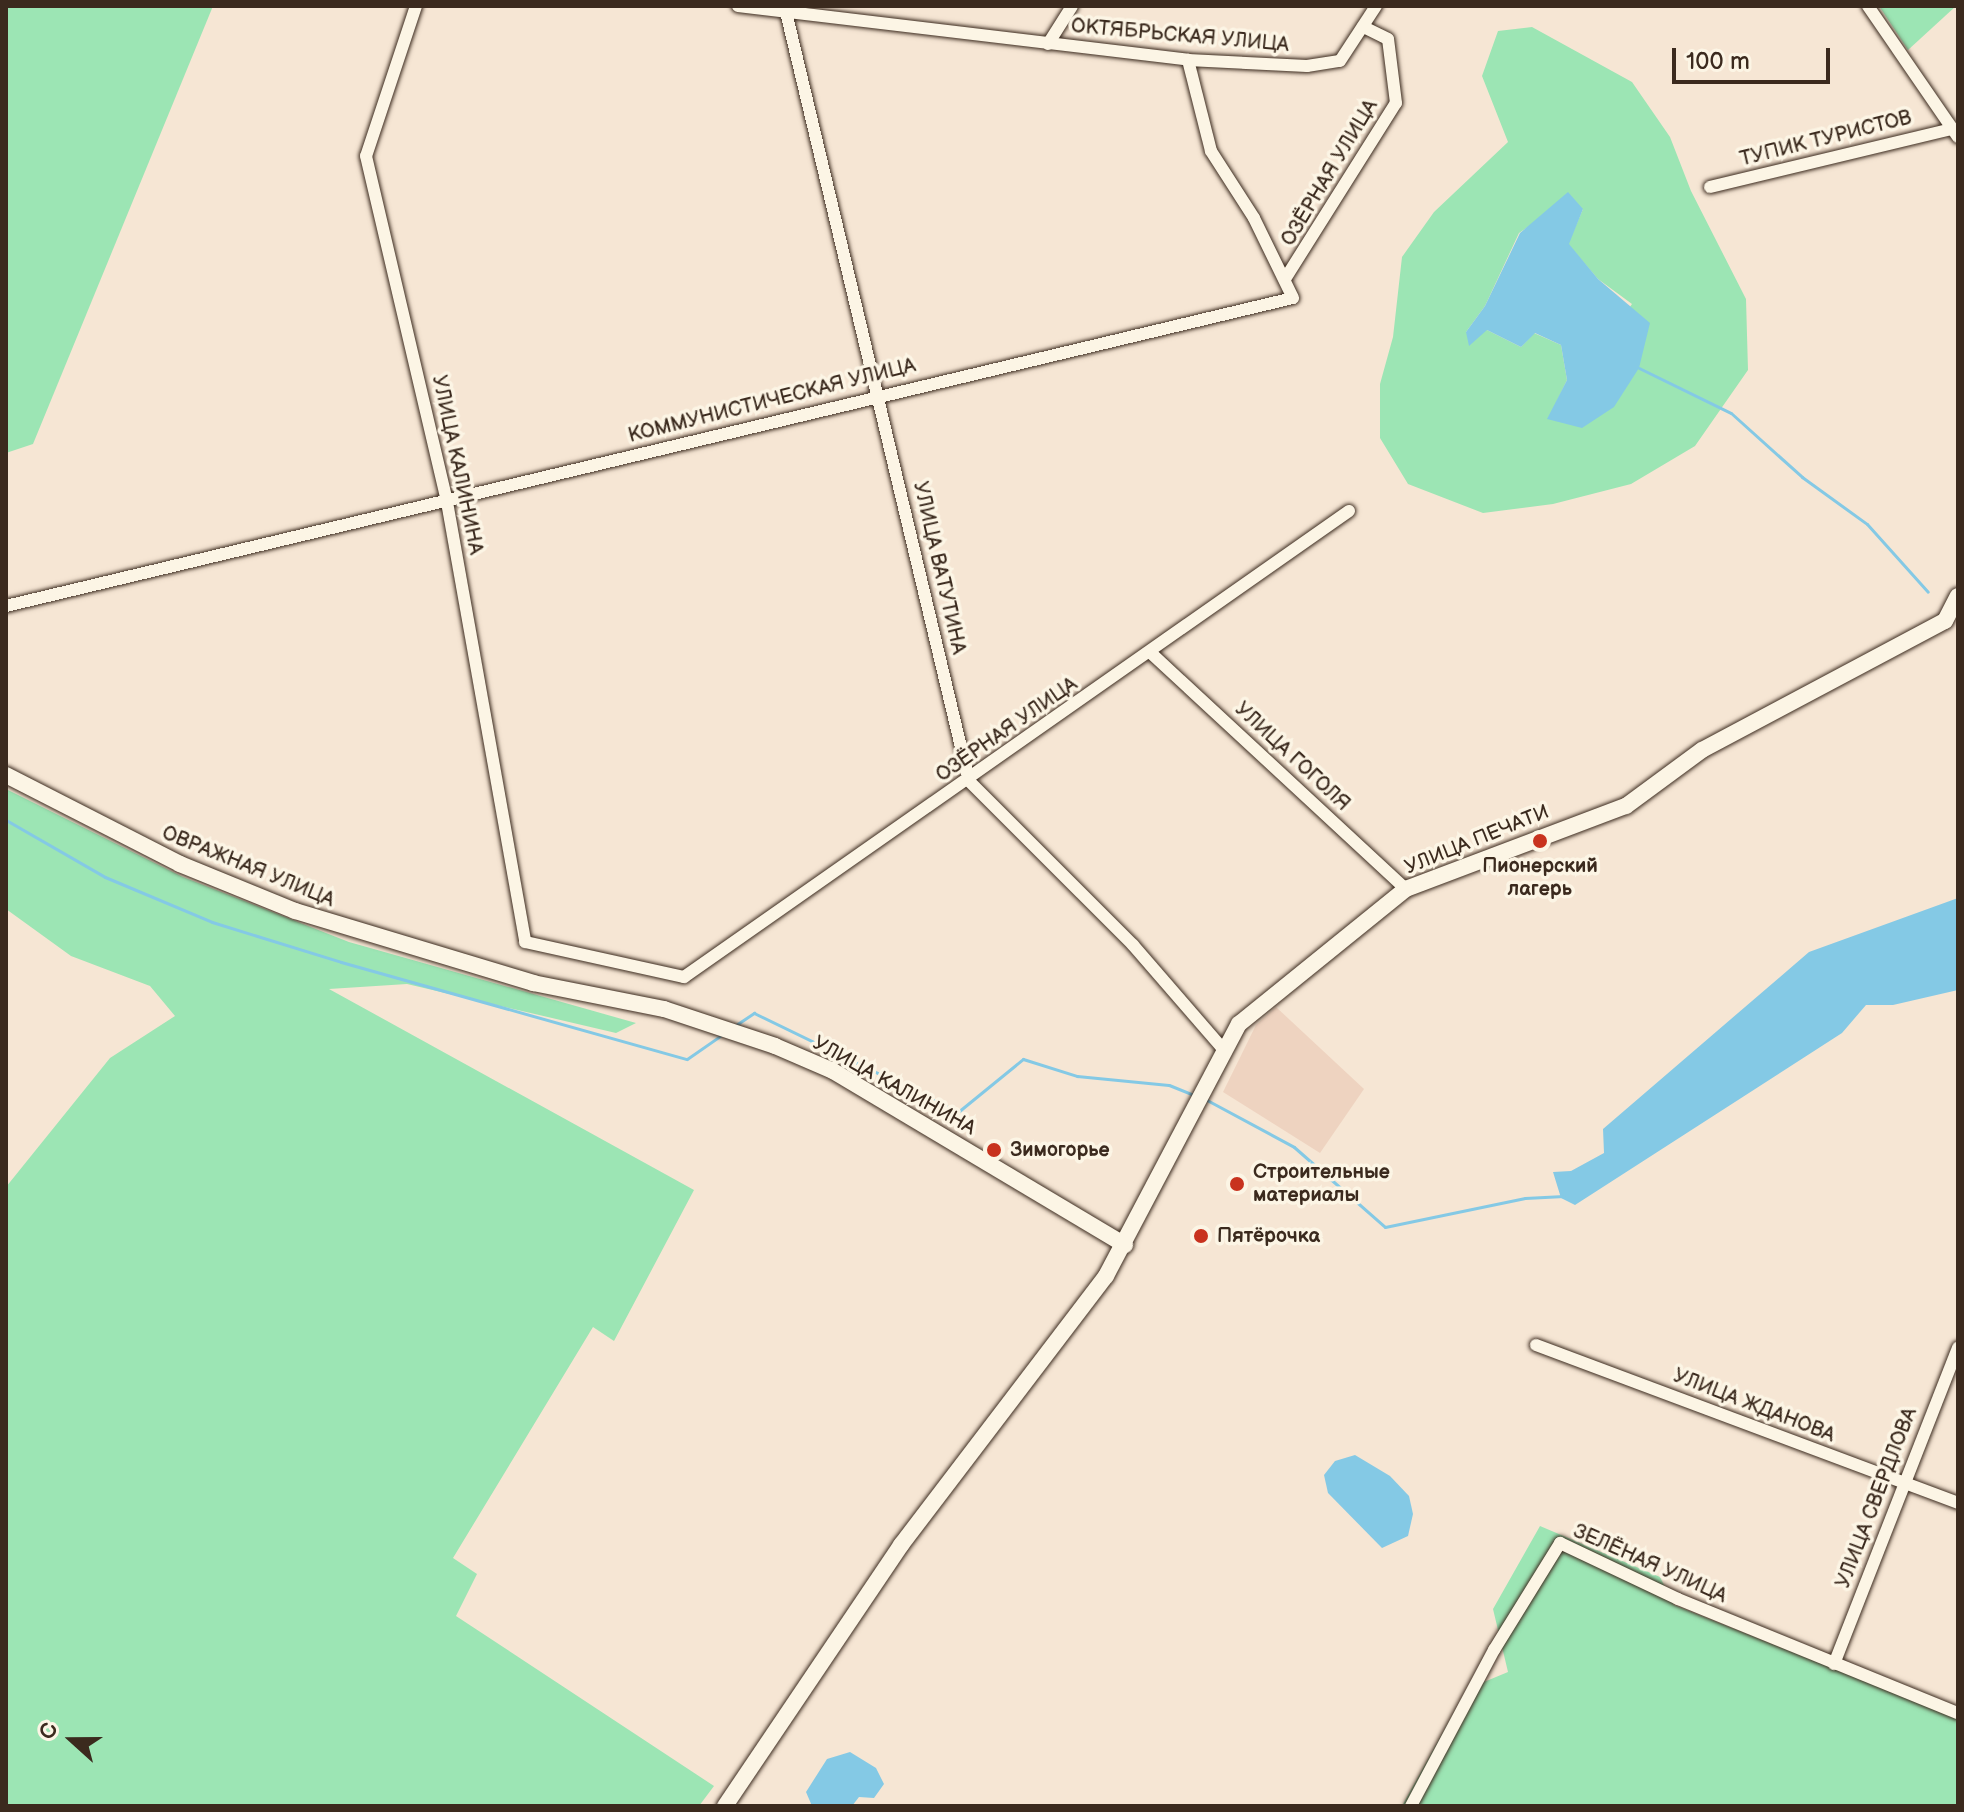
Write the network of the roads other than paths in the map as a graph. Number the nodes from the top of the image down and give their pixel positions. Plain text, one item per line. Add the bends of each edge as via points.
1 (416, 6) edge
2 (738, 6) edge
3 (1072, 6) edge
4 (1376, 6) edge
5 (1868, 6) edge
6 (789, 9) edge
7 (1363, 27) junction
8 (1048, 44) junction
9 (1188, 60) junction
10 (1955, 133) edge
11 (1710, 187) dead end
12 (1285, 279) junction
13 (877, 395) junction
14 (447, 502) junction
15 (1349, 511) dead end
16 (1958, 596) edge
17 (6, 606) edge
18 (1152, 654) junction
19 (6, 775) edge
20 (969, 781) junction
21 (1406, 889) junction
22 (684, 977) joint
23 (533, 983) joint
24 (1223, 1049) junction
25 (1125, 1245) junction
26 (1536, 1345) dead end
27 (1958, 1347) edge
28 (1905, 1483) junction
29 (1958, 1503) edge
30 (1834, 1664) junction
31 (1958, 1713) edge
32 (725, 1806) edge
33 (1411, 1806) edge

1 - 14 street, УЛИЦА КАЛИНИНА via 366,156
2 - 6 street, ОКТЯБРЬСКАЯ УЛИЦА
3 - 8 street
4 - 7 street
5 - 10 street
6 - 8 street, ОКТЯБРЬСКАЯ УЛИЦА
6 - 13 street, УЛИЦА ВАТУТИНА
7 - 9 street, ОКТЯБРЬСКАЯ УЛИЦА via 1340,61 1307,66
7 - 12 street, ОЗЁРНАЯ УЛИЦА via 1388,39 1396,103
8 - 9 street, ОКТЯБРЬСКАЯ УЛИЦА
9 - 12 street via 1211,151
10 - 11 street, ТУПИК ТУРИСТОВ
12 - 13 street, КОММУНИСТИЧЕСКАЯ УЛИЦА via 1293,298
13 - 14 street, КОММУНИСТИЧЕСКАЯ УЛИЦА
13 - 20 street, УЛИЦА ВАТУТИНА
14 - 17 street, КОММУНИСТИЧЕСКАЯ УЛИЦА
14 - 22 street, УЛИЦА КАЛИНИНА via 525,942
15 - 18 street, ОЗЁРНАЯ УЛИЦА
16 - 21 street, УЛИЦА ПЕЧАТИ via 1945,621 1702,750 1626,806
18 - 20 street, ОЗЁРНАЯ УЛИЦА
18 - 21 street, УЛИЦА ГОГОЛЯ
19 - 23 street, ОВРАЖНАЯ УЛИЦА via 180,864 295,911
20 - 22 street, ОЗЁРНАЯ УЛИЦА
20 - 24 street via 1133,945
21 - 24 street, УЛИЦА ПЕЧАТИ via 1239,1024
23 - 25 street, УЛИЦА КАЛИНИНА via 664,1009 833,1071
24 - 25 street, УЛИЦА ПЕЧАТИ
25 - 32 street, УЛИЦА ПЕЧАТИ via 866,1593
26 - 28 street, УЛИЦА ЖДАНОВА
27 - 28 street, УЛИЦА СВЕРДЛОВА
28 - 29 street, УЛИЦА ЖДАНОВА
28 - 30 street, УЛИЦА СВЕРДЛОВА
30 - 31 street, ЗЕЛЁНАЯ УЛИЦА
30 - 33 street, ЗЕЛЁНАЯ УЛИЦА via 1560,1543 1494,1650

